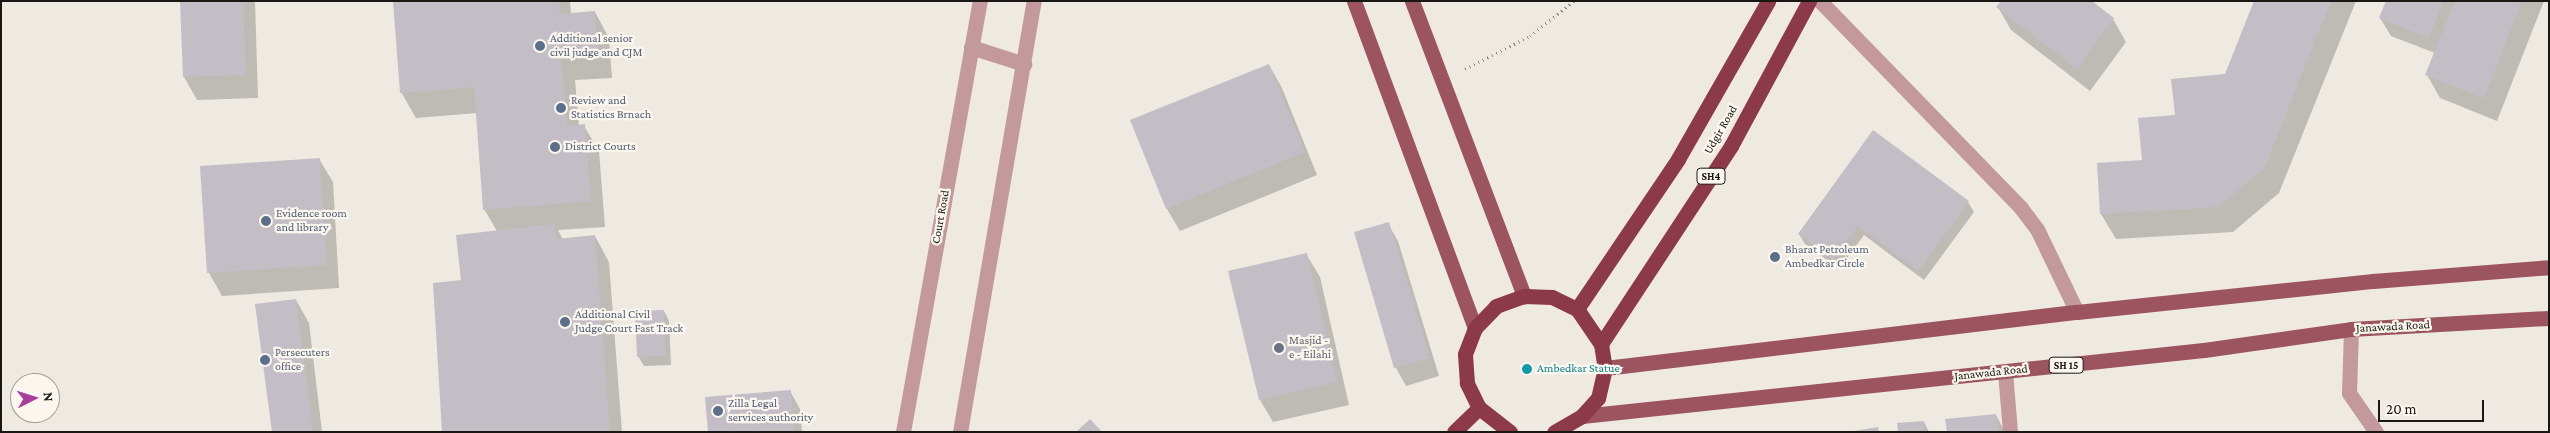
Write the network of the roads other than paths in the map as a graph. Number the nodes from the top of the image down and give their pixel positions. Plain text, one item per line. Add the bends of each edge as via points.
1 (980, 1) edge
2 (1034, 1) edge
3 (1354, 1) edge
4 (1412, 1) edge
5 (1768, 1) edge
6 (1809, 1) edge
7 (1820, 1) edge
8 (972, 47) junction
9 (1024, 64) junction
10 (2549, 267) edge
11 (1524, 296) junction
12 (1577, 309) junction
13 (2077, 312) junction
14 (2549, 318) edge
15 (1475, 328) junction
16 (2351, 329) junction
17 (1601, 344) junction
18 (1605, 368) junction
19 (2004, 372) junction
20 (1480, 408) junction
21 (1582, 416) junction
22 (903, 432) edge
23 (960, 432) edge
24 (1454, 432) edge
25 (1510, 432) edge
26 (1554, 432) edge
27 (2010, 432) edge
28 (2376, 432) edge

1 - 8 street, Court Road
2 - 9 street
3 - 15 main road
4 - 11 main road
5 - 12 highway, Udgir Road via 1678,159
6 - 17 highway, Udgir Road / SH4 via 1731,146
7 - 13 street via 2022,208 2038,229
8 - 9 street
8 - 22 street, Court Road
9 - 23 street
10 - 13 main road via 2372,281
11 - 12 highway via 1552,297
11 - 15 highway via 1496,306
12 - 17 highway
13 - 18 main road
14 - 16 main road, Janawada Road / SH 15
15 - 20 highway via 1465,354 1467,383
16 - 19 main road, Janawada Road / SH 15 via 2204,350
16 - 28 street via 2349,393
17 - 18 highway
18 - 21 highway via 1598,398
19 - 21 main road, Janawada Road / SH 15
19 - 27 street
20 - 24 highway
20 - 25 highway
21 - 26 highway

